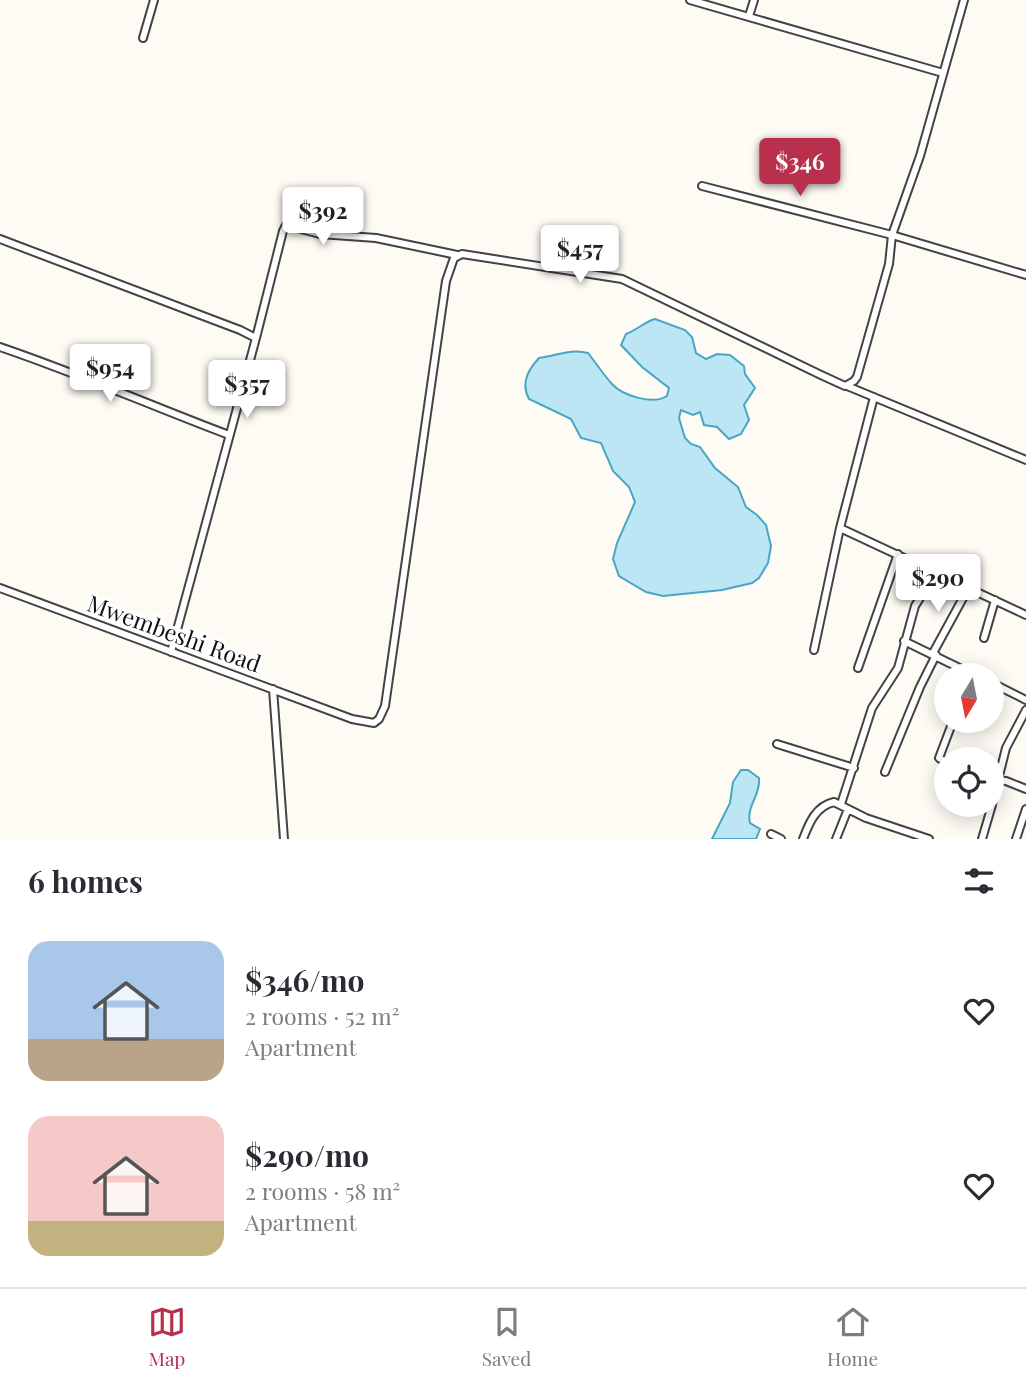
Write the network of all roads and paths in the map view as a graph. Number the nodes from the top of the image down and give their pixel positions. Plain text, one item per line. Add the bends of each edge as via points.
1 (154, 0) edge
2 (690, 0) edge
3 (754, 0) edge
4 (964, 0) edge
5 (749, 16) junction
6 (143, 38) dead end
7 (943, 73) junction
8 (702, 186) dead end
9 (892, 235) junction
10 (0, 239) edge
11 (457, 256) junction
12 (1026, 275) edge
13 (256, 338) junction
14 (0, 347) edge
15 (845, 386) junction
16 (874, 397) junction
17 (229, 435) junction
18 (1026, 460) edge
19 (840, 528) junction
20 (898, 554) junction
21 (936, 572) junction
22 (969, 587) junction
23 (0, 589) edge
24 (995, 600) junction
25 (1026, 615) edge
26 (984, 638) dead end
27 (904, 641) junction
28 (814, 650) dead end
29 (171, 652) junction
30 (935, 654) junction
31 (952, 663) edge
32 (858, 668) dead end
33 (273, 689) junction
34 (1004, 689) edge
35 (1026, 700) edge
36 (1026, 710) edge
37 (777, 744) dead end
38 (1004, 754) edge
39 (854, 768) junction
40 (885, 772) dead end
41 (1004, 782) edge
42 (1026, 789) edge
43 (841, 804) junction
44 (848, 809) junction
45 (1026, 809) edge
46 (988, 817) edge
47 (1018, 831) junction
48 (1026, 833) edge
49 (771, 834) dead end
50 (284, 839) edge
51 (781, 839) edge
52 (803, 839) edge
53 (836, 839) edge
54 (929, 839) edge
55 (982, 839) edge
56 (1016, 839) edge

1 - 6 street
2 - 5 street
3 - 5 street
4 - 7 street
5 - 7 street
7 - 9 street
8 - 9 street
9 - 12 street
9 - 15 street via 889,264 856,377
10 - 13 street
11 - 13 street via 286,225
11 - 15 street via 622,279
11 - 33 street via 446,281 382,714 374,723 366,723
13 - 17 street
14 - 17 street
15 - 16 street
16 - 18 street
16 - 19 street
17 - 29 street
19 - 20 street
19 - 28 street
20 - 21 street
20 - 32 street
21 - 22 street
21 - 27 street via 915,606
22 - 24 street
22 - 30 street
23 - 29 street, Mwembeshi Road
24 - 25 street
24 - 26 street
27 - 30 street
27 - 39 street via 898,668 872,708
29 - 33 street, Mwembeshi Road
30 - 31 street
30 - 40 street
33 - 50 street, Mwembeshi Road
34 - 35 street
36 - 38 street
37 - 39 street
39 - 43 street
41 - 42 street
43 - 44 street
43 - 52 street via 829,802 820,809
44 - 53 street
44 - 54 street
45 - 47 street
46 - 55 street
47 - 48 street
47 - 56 street
49 - 51 street

